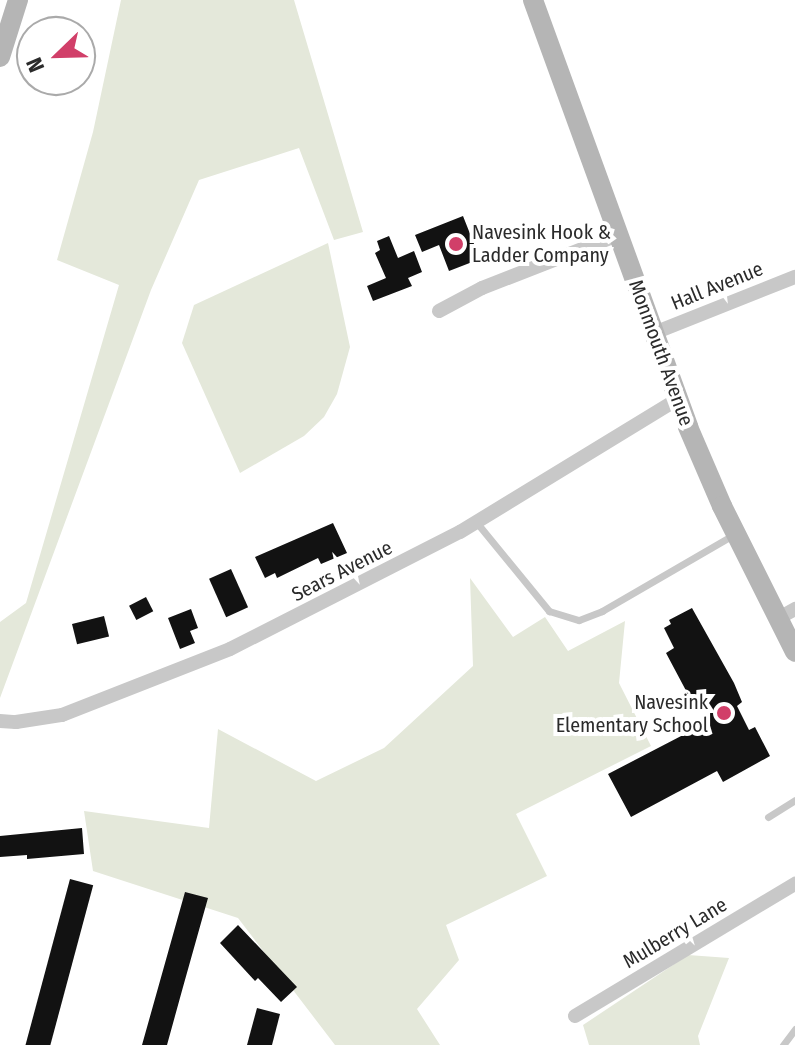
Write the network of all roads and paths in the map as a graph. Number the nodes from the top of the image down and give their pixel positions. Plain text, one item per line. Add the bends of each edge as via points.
1 (18, 0) edge
2 (533, 0) edge
3 (1, 49) edge
4 (618, 235) junction
5 (795, 277) edge
6 (439, 311) dead end
7 (654, 333) junction
8 (678, 399) junction
9 (477, 523) junction
10 (736, 533) junction
11 (786, 614) edge
12 (795, 652) edge
13 (0, 721) edge
14 (795, 800) edge
15 (768, 817) dead end
16 (795, 884) edge
17 (575, 1016) dead end
18 (795, 1029) edge
19 (783, 1045) edge

1 - 3 street
2 - 4 street, Monmouth Avenue
4 - 6 street via 482,288
4 - 7 street, Monmouth Avenue
5 - 7 street, Hall Avenue
7 - 8 street, Monmouth Avenue
8 - 9 street, Sears Avenue
8 - 10 street, Monmouth Avenue
9 - 10 lane via 549,611 579,620
9 - 13 street, Sears Avenue via 160,679 62,715
10 - 11 street, Monmouth Avenue
11 - 12 street, Monmouth Avenue
14 - 15 lane
16 - 17 street, Mulberry Lane
18 - 19 lane

